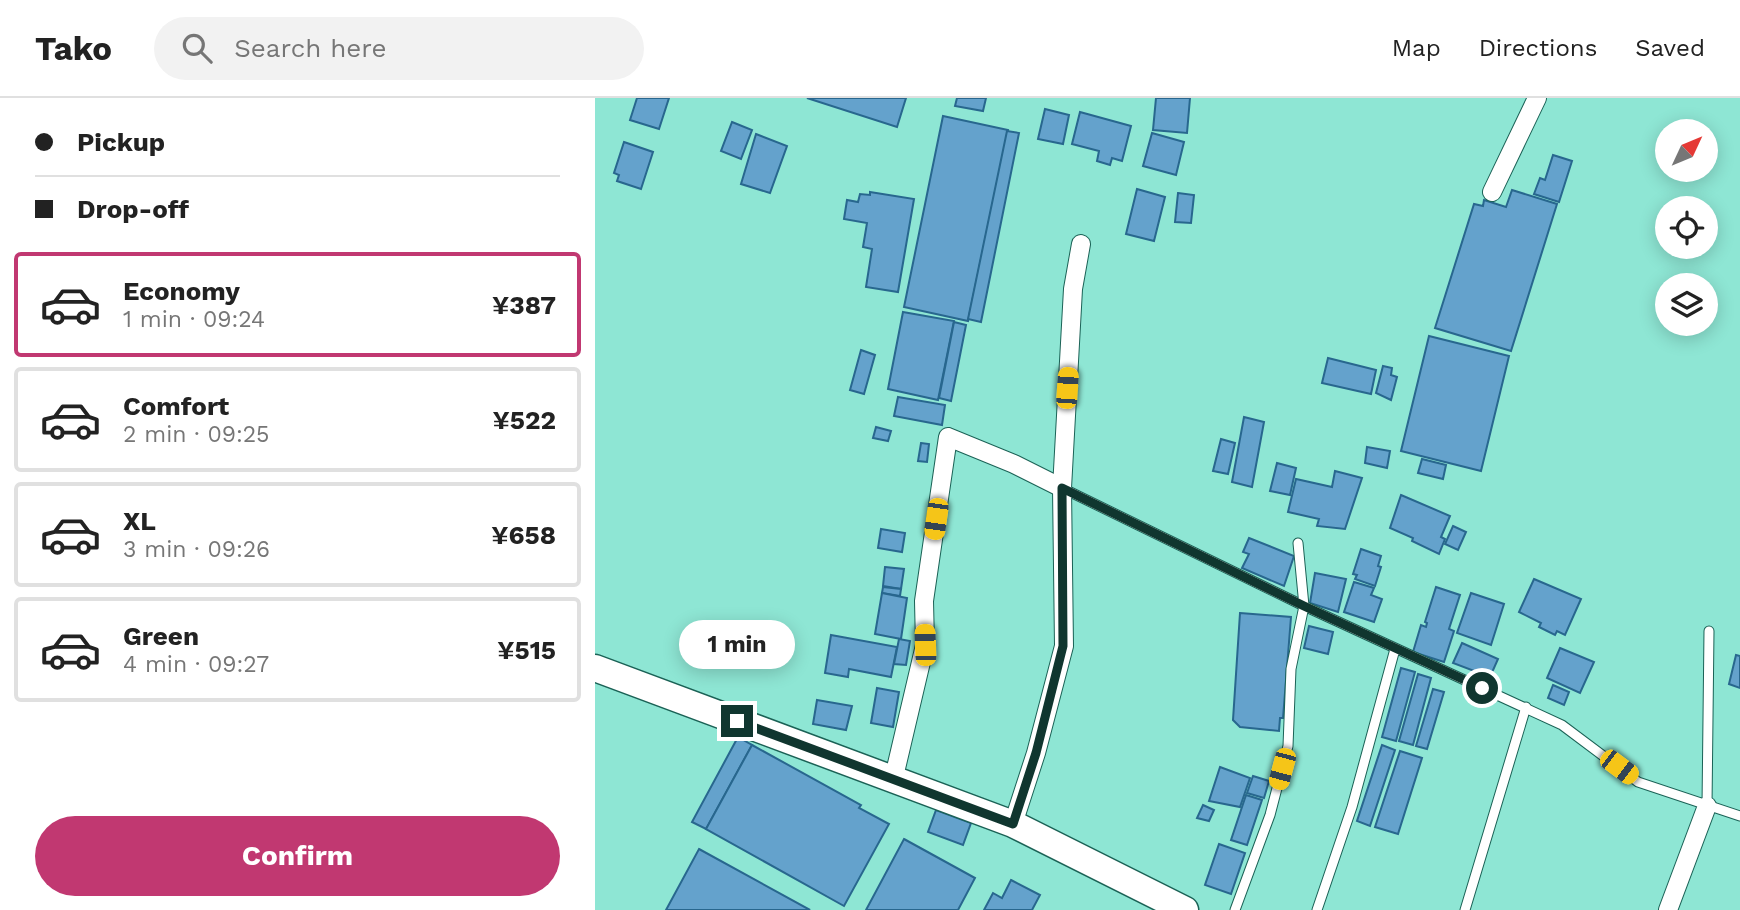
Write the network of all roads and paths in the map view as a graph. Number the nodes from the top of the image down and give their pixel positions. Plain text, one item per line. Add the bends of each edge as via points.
1 (1537, 98) edge
2 (1492, 192) dead end
3 (1081, 244) dead end
4 (1062, 488) junction
5 (1298, 543) dead end
6 (1304, 606) junction
7 (1709, 631) dead end
8 (1395, 649) junction
9 (595, 668) edge
10 (1526, 707) junction
11 (893, 781) junction
12 (1707, 806) junction
13 (1740, 816) edge
14 (1013, 824) junction
15 (1185, 910) edge
16 (1235, 910) edge
17 (1317, 910) edge
18 (1465, 910) edge
19 (1668, 910) edge

1 - 2 street
3 - 4 street via 1073,289
4 - 6 lane
4 - 11 street via 948,437 924,601 925,645
4 - 14 street via 1063,646
5 - 6 lane
6 - 8 lane
6 - 16 lane via 1291,669 1288,746 1270,815
7 - 12 lane
8 - 10 lane
8 - 17 lane via 1352,807
9 - 11 street
10 - 12 lane via 1562,725 1638,782
10 - 18 lane
11 - 14 street
12 - 13 lane
12 - 19 street
14 - 15 street

